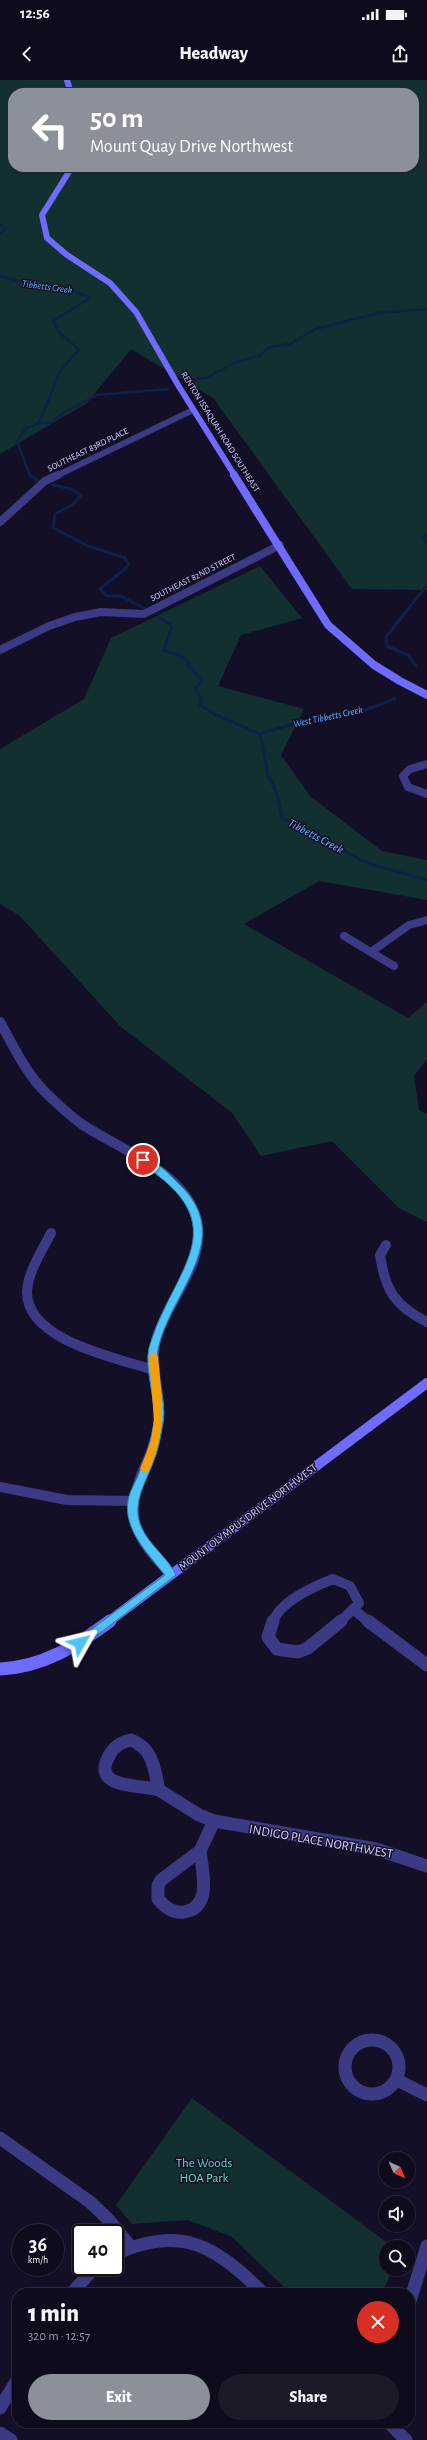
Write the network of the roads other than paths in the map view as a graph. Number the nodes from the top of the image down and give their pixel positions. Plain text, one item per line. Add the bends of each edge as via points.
1 (69, 172) edge
2 (193, 410) junction
3 (0, 522) edge
4 (280, 545) junction
5 (0, 650) edge
6 (427, 695) edge
7 (427, 764) edge
8 (427, 794) edge
9 (427, 920) edge
10 (344, 936) dead end
11 (371, 952) junction
12 (394, 966) dead end
13 (0, 1022) edge
14 (51, 1233) dead end
15 (386, 1246) dead end
16 (427, 1322) edge
17 (154, 1370) junction
18 (427, 1383) edge
19 (0, 1487) edge
20 (133, 1501) junction
21 (171, 1575) junction
22 (354, 1610) junction
23 (427, 1665) edge
24 (0, 1669) edge
25 (159, 1790) junction
26 (214, 1821) junction
27 (200, 1851) junction
28 (427, 1866) edge
29 (396, 2080) junction
30 (427, 2095) edge
31 (0, 2138) edge
32 (130, 2246) junction
33 (427, 2246) edge
34 (124, 2249) edge
35 (88, 2276) edge
36 (77, 2288) edge
37 (258, 2288) edge
38 (414, 2288) edge
39 (12, 2388) edge
40 (0, 2408) edge
41 (394, 2428) edge
42 (0, 2433) edge
43 (11, 2440) edge
44 (406, 2440) edge

1 - 2 main road, RENTON ISSAQUAH ROAD SOUTHEAST via 42,214 47,238 67,255 110,283 127,300
2 - 3 street, SOUTHEAST 83RD PLACE via 45,481
2 - 4 main road, RENTON ISSAQUAH ROAD SOUTHEAST
4 - 5 street, SOUTHEAST 82ND STREET via 149,612 101,612 83,615 56,623
4 - 6 main road, RENTON ISSAQUAH ROAD SOUTHEAST via 318,611 343,640 370,662
7 - 8 street via 412,768 403,776 408,787
9 - 11 street via 410,925
10 - 11 street
11 - 12 street
13 - 17 street via 30,1076 46,1093 82,1124 162,1173 182,1192 195,1213 199,1235 198,1249 157,1337 153,1350
14 - 17 street via 36,1260 26,1290 33,1318 62,1339
15 - 16 street via 380,1255 382,1278 392,1297 408,1313
17 - 20 street via 159,1405 156,1441
18 - 21 main road, MOUNT OLYMPUS DRIVE NORTHWEST
19 - 20 street via 67,1500
20 - 21 street via 133,1516 145,1542
21 - 24 main road, MOUNT OLYMPUS DRIVE NORTHWEST via 62,1654 24,1667
22 - 22 street via 359,1604 354,1589 340,1580 322,1582 311,1587 275,1614 268,1637 277,1649 298,1652 308,1648
22 - 23 street
25 - 25 street, INDIGO PLACE NORTHWEST via 148,1749 138,1742 130,1741 109,1751 105,1764 109,1777 115,1782 123,1786
25 - 26 street, INDIGO PLACE NORTHWEST via 188,1810
26 - 27 street
26 - 28 street, INDIGO PLACE NORTHWEST via 374,1849
27 - 27 street via 161,1880 158,1886 158,1899 166,1910 188,1912 199,1904 204,1894
29 - 29 street via 400,2073 399,2060 385,2044 364,2041 352,2046 347,2052 343,2068 346,2076 358,2089 375,2093 387,2089
29 - 30 street
31 - 32 street via 90,2202
32 - 34 street
32 - 37 street via 160,2239 191,2242 223,2257 239,2268
33 - 38 street
35 - 36 street
39 - 40 street
41 - 44 street
42 - 43 street

